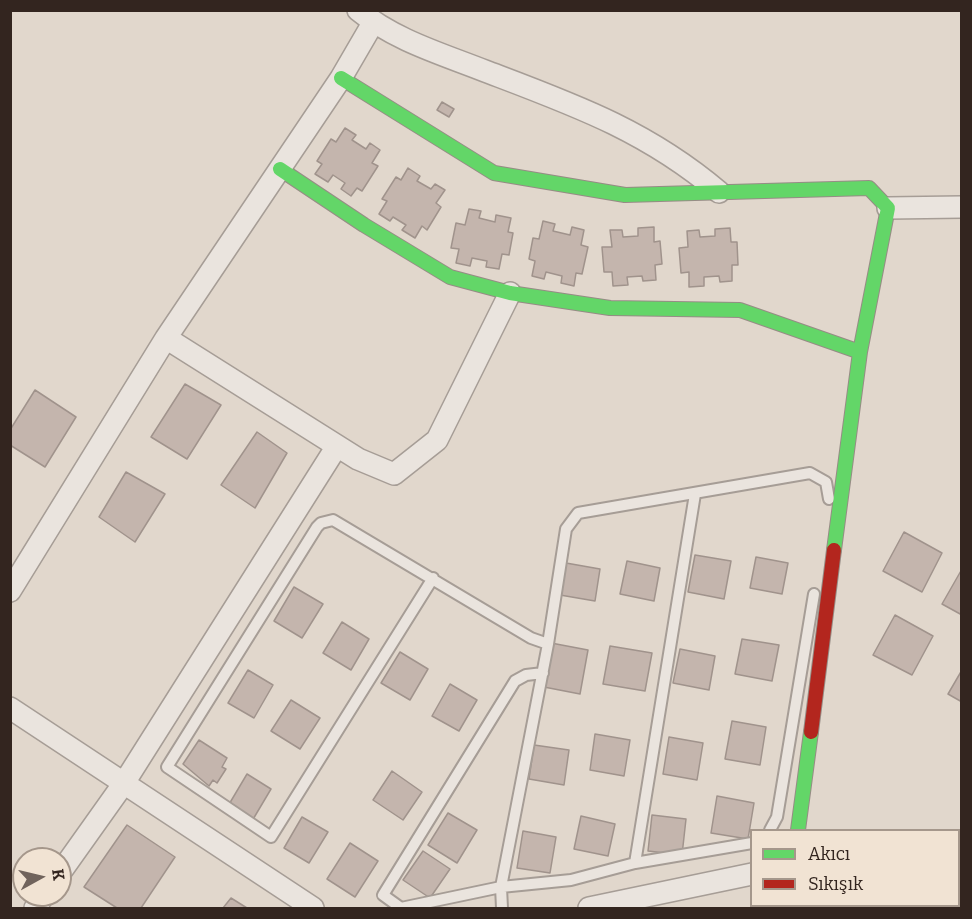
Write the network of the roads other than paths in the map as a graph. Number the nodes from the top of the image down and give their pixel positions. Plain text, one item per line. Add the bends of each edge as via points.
1 (366, 17) edge
2 (341, 78) junction
3 (280, 169) junction
4 (719, 192) junction
5 (962, 207) edge
6 (888, 208) junction
7 (510, 293) junction
8 (166, 338) junction
9 (860, 352) junction
10 (337, 446) junction
11 (695, 494) junction
12 (826, 523) dead end
13 (432, 578) junction
14 (816, 582) dead end
15 (10, 591) edge
16 (548, 644) junction
17 (543, 673) junction
18 (10, 708) edge
19 (124, 783) junction
20 (771, 829) edge
21 (798, 829) edge
22 (750, 843) edge
23 (72, 856) edge
24 (635, 863) junction
25 (750, 874) edge
26 (501, 887) junction
27 (314, 909) edge
28 (502, 909) edge
29 (589, 909) edge

1 - 2 street
1 - 4 street via 418,45 588,110 634,132 687,165
2 - 3 street
2 - 4 street via 494,173 625,195
3 - 7 street via 450,277
3 - 8 street
4 - 6 street via 869,188
5 - 6 street
6 - 9 street
7 - 9 street via 610,308 740,310
7 - 10 street via 437,440 393,474
8 - 10 street
8 - 15 street
9 - 21 street
10 - 19 street
11 - 12 lane via 810,473 818,475 829,489
11 - 16 lane via 578,513 573,517 566,529
11 - 24 lane
13 - 13 lane via 333,520 321,523 167,767 271,837
13 - 16 lane via 531,638
14 - 20 lane via 777,817
16 - 17 lane
17 - 26 lane
17 - 26 lane via 515,681 383,895 401,908
18 - 19 street
19 - 23 street
19 - 27 street
22 - 24 lane
24 - 26 lane via 571,880
25 - 29 street
26 - 28 lane

